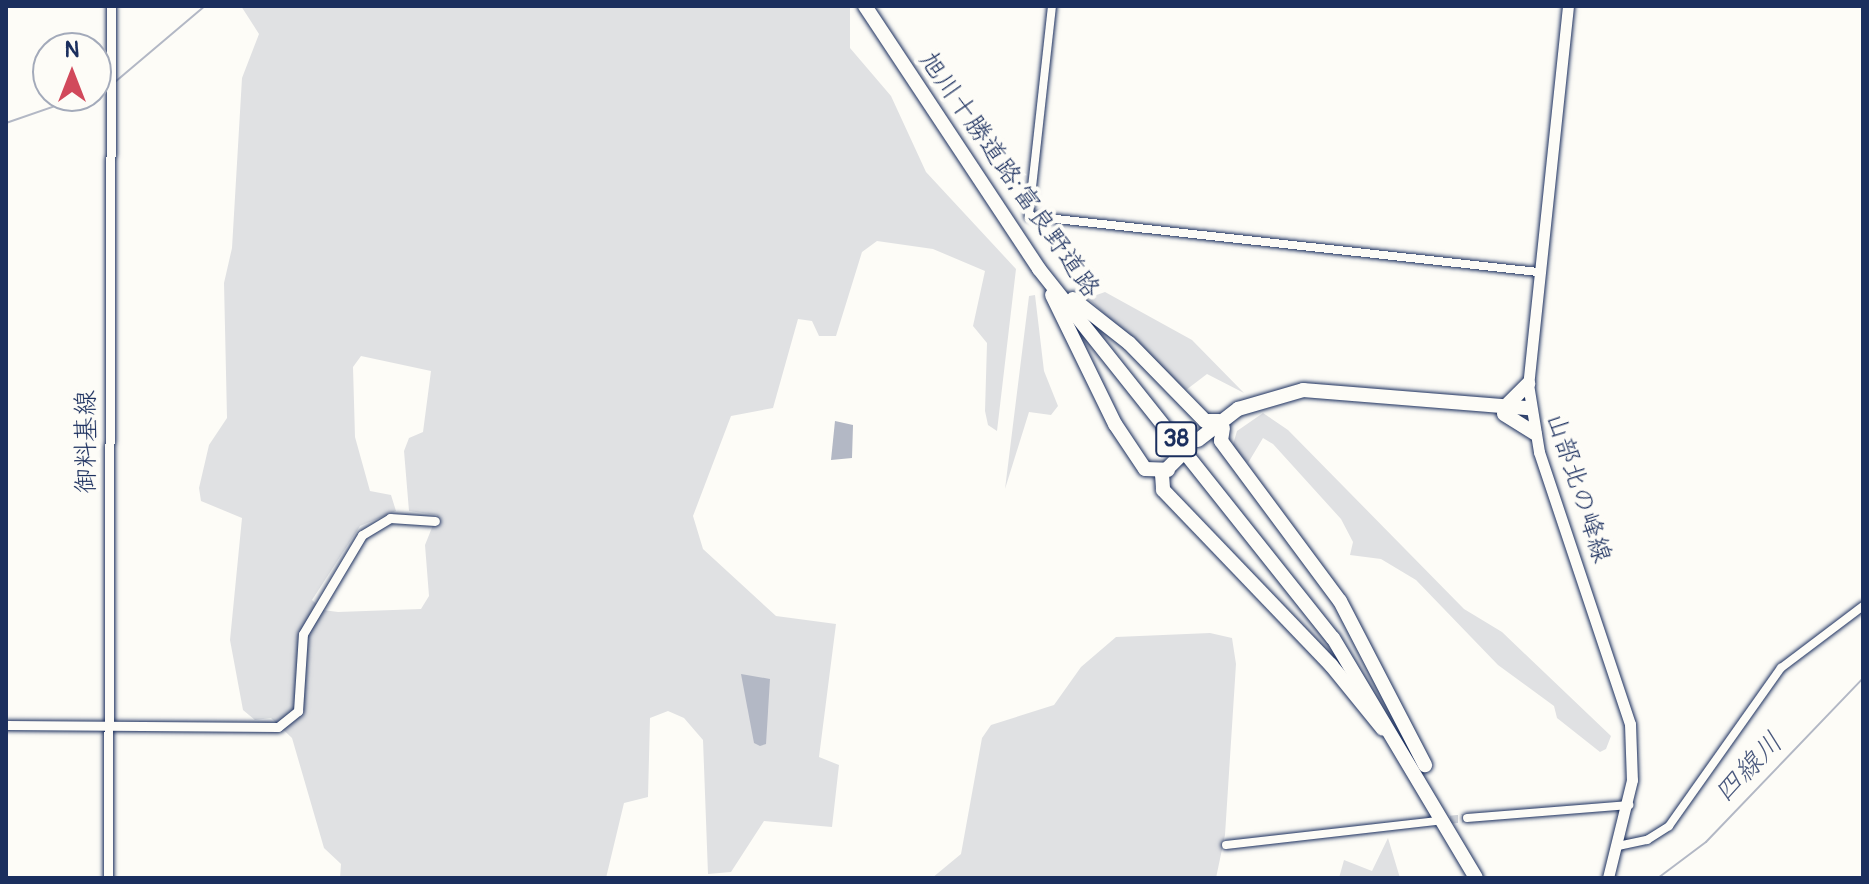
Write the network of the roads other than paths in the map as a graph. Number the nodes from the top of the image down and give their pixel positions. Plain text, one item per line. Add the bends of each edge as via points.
1 (111, 6) edge
2 (865, 6) edge
3 (875, 6) edge
4 (1052, 6) edge
5 (1568, 6) edge
6 (1039, 269) junction
7 (1538, 272) junction
8 (1073, 299) junction
9 (1528, 384) junction
10 (1504, 411) junction
11 (1530, 412) junction
12 (1221, 424) junction
13 (1534, 433) junction
14 (1199, 443) dead end
15 (1183, 457) dead end
16 (1162, 474) junction
17 (435, 521) dead end
18 (1863, 606) edge
19 (6, 725) edge
20 (108, 726) junction
21 (1421, 768) junction
22 (1629, 805) junction
23 (1467, 818) tunnel mouth
24 (1438, 821) tunnel mouth
25 (1226, 845) dead end
26 (1618, 846) junction
27 (1609, 872) edge
28 (108, 878) edge
29 (1476, 878) edge
30 (1484, 878) edge

1 - 20 street, 御料基線
2 - 6 highway, 旭川十勝道路;富良野道路 / 38
3 - 8 highway, 旭川十勝道路;富良野道路 / 38 via 1000,201
4 - 7 street via 1029,216
5 - 7 main road, 山部北の峰線
6 - 16 highway, 38 via 1115,424 1145,469
6 - 21 highway, 旭川十勝道路;富良野道路 / 38 via 1298,590
7 - 9 main road, 山部北の峰線
8 - 12 highway via 1129,343 1205,421
8 - 21 highway, 旭川十勝道路;富良野道路 / 38 via 1305,586
9 - 10 highway
9 - 11 main road, 山部北の峰線
10 - 11 highway
10 - 12 highway, 38 via 1303,390 1270,395
10 - 13 highway
11 - 13 main road, 山部北の峰線
12 - 14 highway, 38
12 - 21 highway via 1221,441 1340,601
13 - 22 main road, 山部北の峰線 via 1626,703 1633,759
15 - 16 highway, 38
16 - 21 highway, 38 via 1163,490 1172,503 1331,665
17 - 20 street via 390,518 354,545 303,634 300,702 287,722 254,729
18 - 26 street via 1809,642 1769,683 1669,826 1647,840
19 - 20 street
20 - 28 street, 御料基線
21 - 29 highway, 旭川十勝道路;富良野道路 / 38
21 - 30 highway, 旭川十勝道路;富良野道路 / 38
22 - 23 street
22 - 26 main road, 山部北の峰線
24 - 25 street
26 - 27 main road, 山部北の峰線

